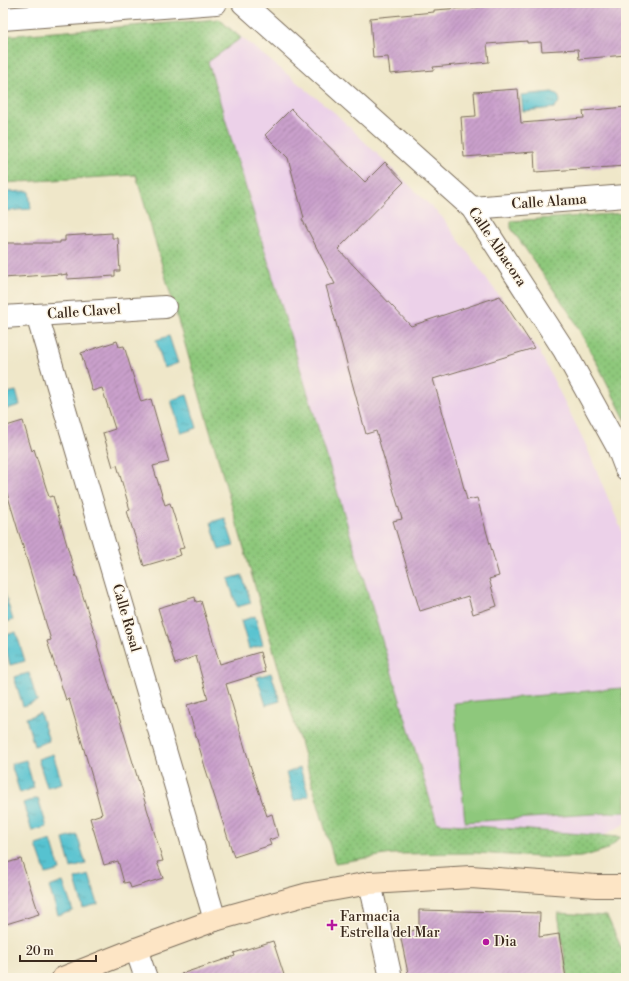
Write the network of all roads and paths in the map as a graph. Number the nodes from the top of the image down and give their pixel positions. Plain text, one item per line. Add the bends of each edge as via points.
1 (216, 3) edge
2 (243, 3) edge
3 (3, 19) edge
4 (626, 196) edge
5 (472, 208) junction
6 (165, 307) dead end
7 (37, 315) junction
8 (3, 317) edge
9 (626, 470) edge
10 (370, 884) junction
11 (626, 886) edge
12 (215, 920) junction
13 (136, 949) junction
14 (63, 978) edge
15 (146, 978) edge
16 (391, 978) edge

1 - 3 street
2 - 5 street, Calle Albacora
4 - 5 street, Calle Alama
5 - 9 street, Calle Albacora via 564,350 618,448
6 - 7 street, Calle Clavel
7 - 8 street, Calle Clavel
7 - 12 street, Calle Rosal
10 - 11 main road via 471,877
10 - 12 main road via 308,894
10 - 16 street
12 - 13 main road
13 - 14 main road
13 - 15 street

